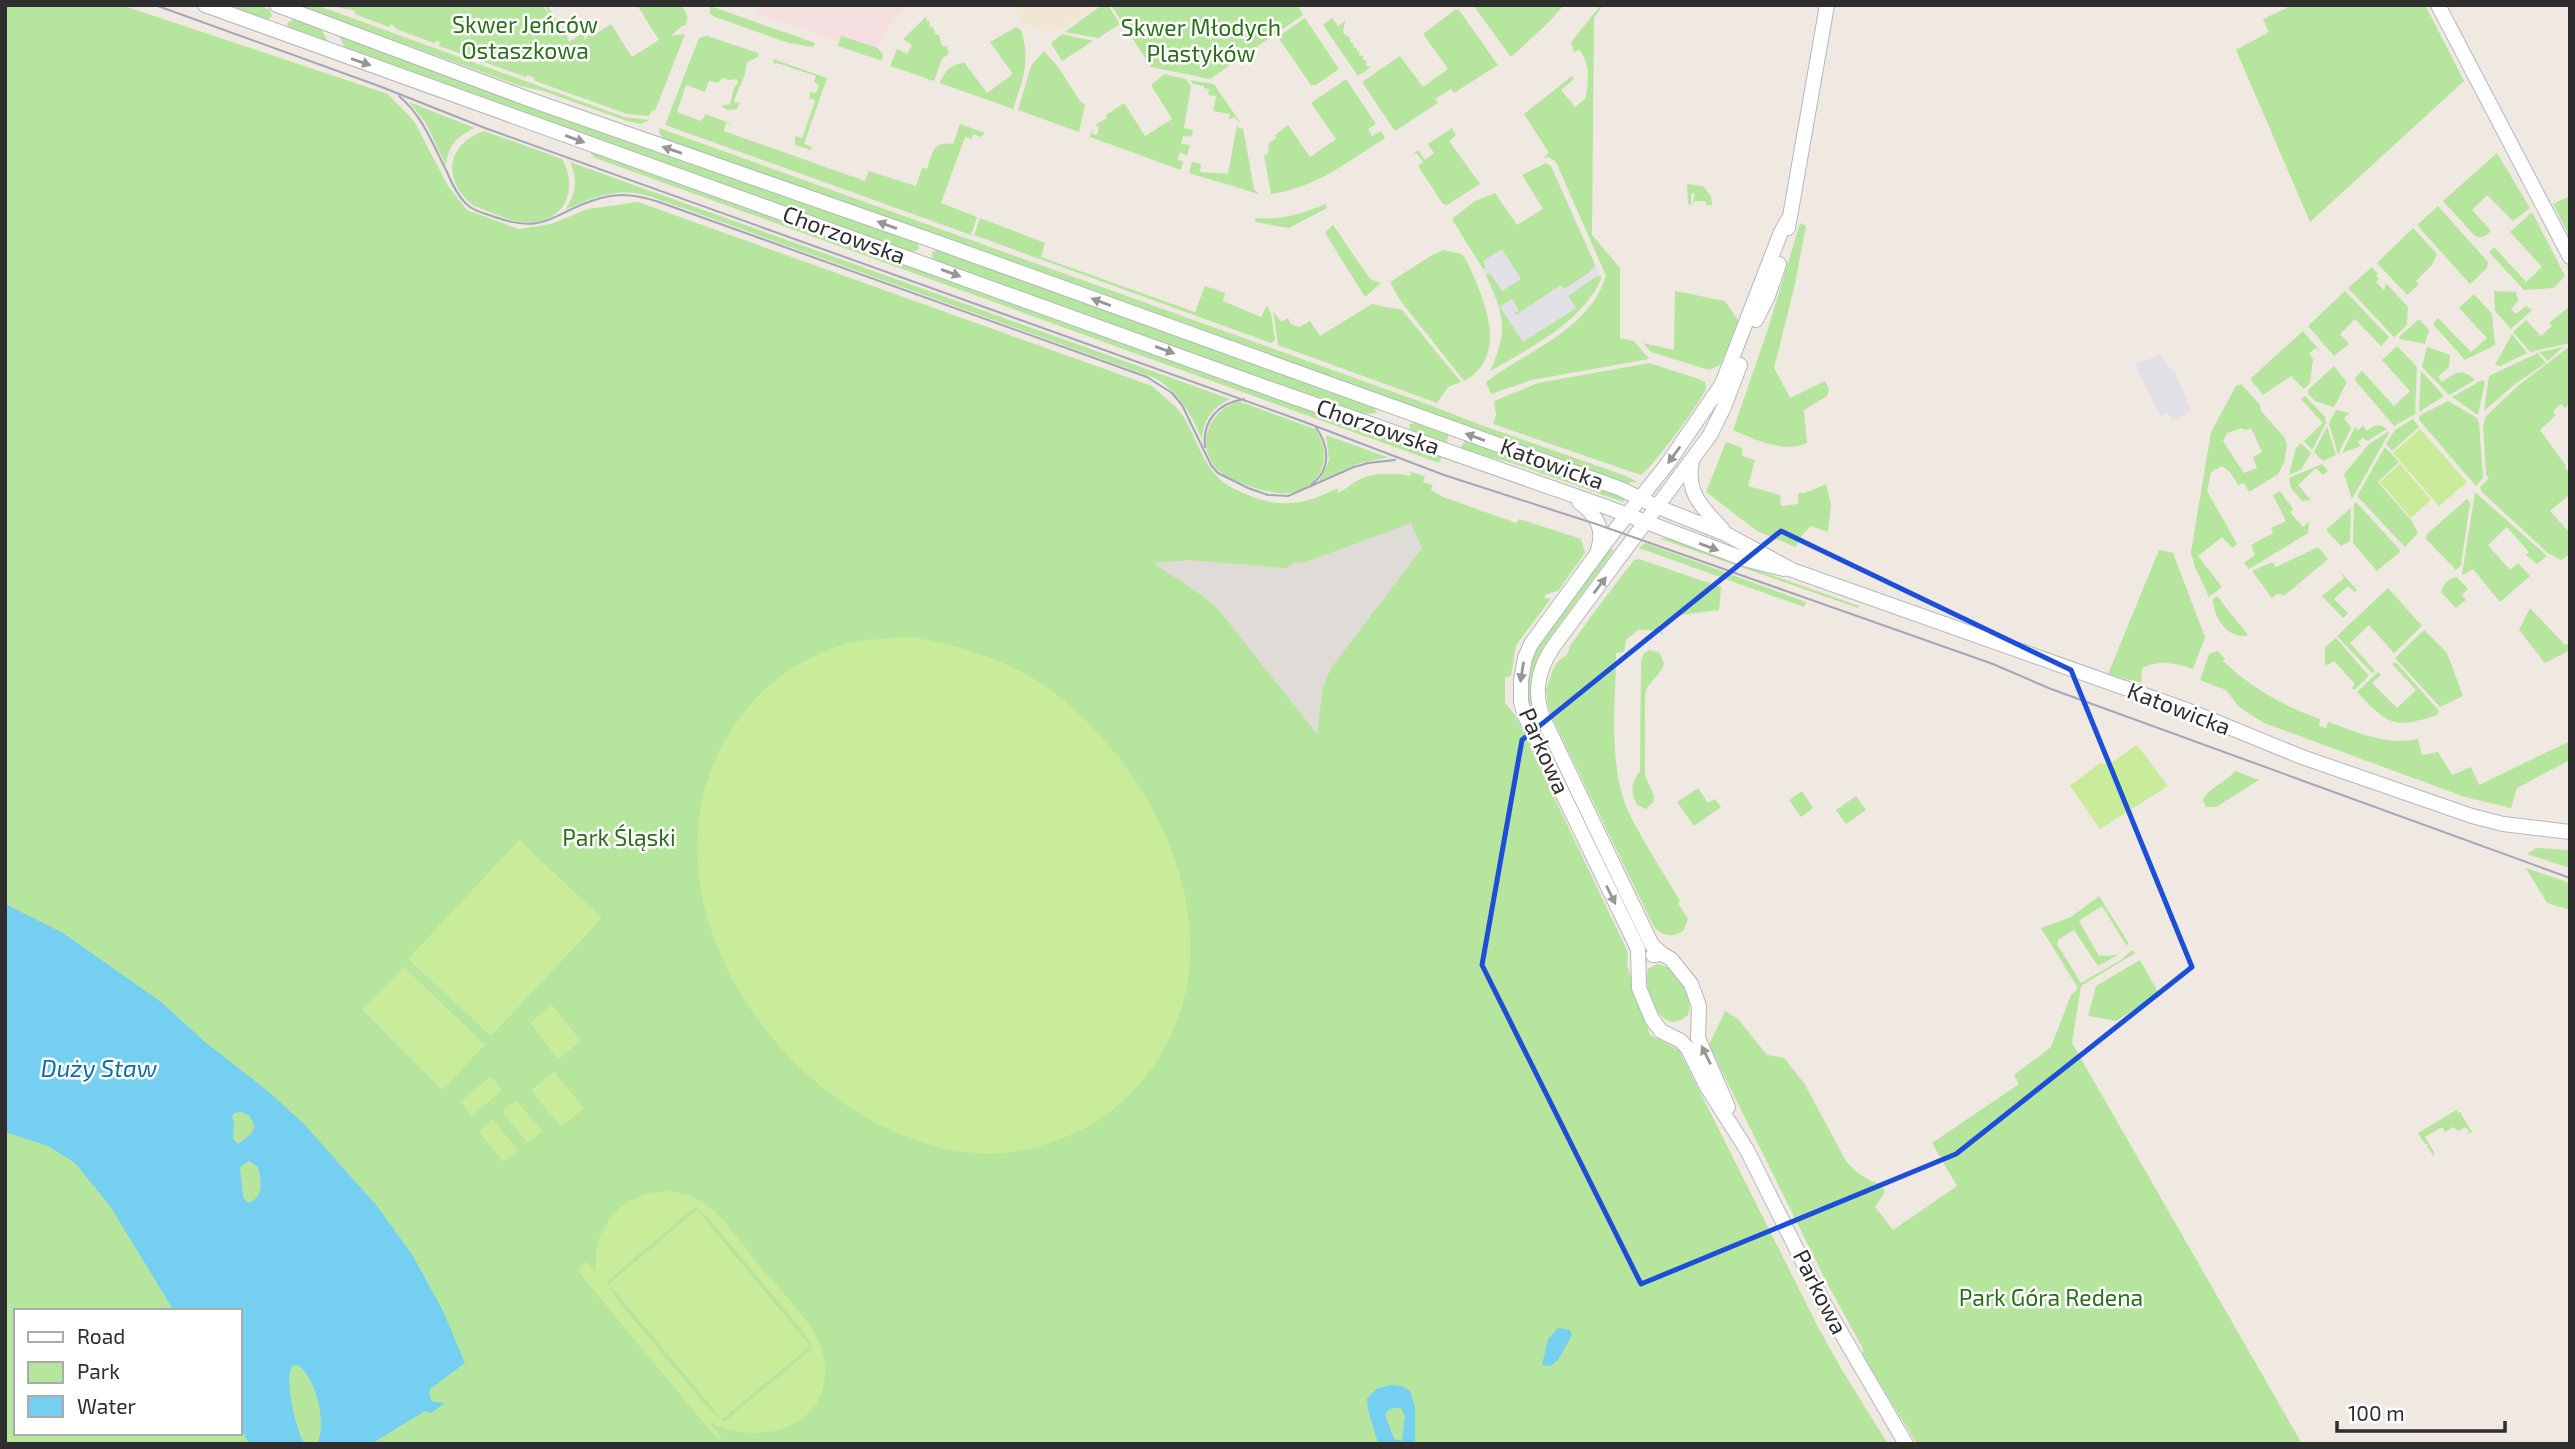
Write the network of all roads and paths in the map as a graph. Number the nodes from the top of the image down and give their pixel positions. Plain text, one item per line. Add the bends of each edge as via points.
1 (205, 5) edge
2 (1827, 5) edge
3 (2438, 5) edge
4 (281, 7) edge
5 (222, 8) edge
6 (330, 24) junction
7 (277, 31) junction
8 (335, 52) junction
9 (1787, 221) junction
10 (930, 240) junction
11 (2570, 257) edge
12 (921, 263) junction
13 (1303, 375) joint
14 (1395, 407) junction
15 (1387, 430) junction
16 (1693, 459) junction
17 (1484, 464) joint
18 (1570, 495) junction
19 (1642, 499) junction
20 (1658, 507) junction
21 (1627, 516) junction
22 (1645, 523) junction
23 (1726, 534) junction
24 (1597, 554) junction
25 (1792, 570) junction
26 (2570, 832) edge
27 (1662, 954) junction
28 (1640, 961) junction
29 (1699, 1017) junction
30 (1661, 1031) junction
31 (1740, 1138) junction
32 (1906, 1444) edge

1 - 5 main road, Chorzowska
2 - 9 main road
3 - 11 main road
4 - 6 main road, Chorzowska
4 - 7 main road
5 - 7 main road, Chorzowska
6 - 8 main road
10 -> 6 main road, Chorzowska
7 - 8 main road, Chorzowska
8 -> 12 main road, Chorzowska
9 - 16 main road, Parkowa via 1788,232 1768,296 1724,407
9 -> 19 main road, Parkowa via 1722,384
10 - 12 main road
13 -> 10 main road, Chorzowska
12 -> 15 main road, Chorzowska
13 - 14 main road, Katowicka
14 - 15 main road
19 -> 14 main road, Katowicka
15 - 17 main road, Chorzowska
16 - 20 main road, Parkowa
16 - 23 main road via 1690,479 1694,496
17 - 18 main road, Katowicka
18 - 21 main road, Katowicka
18 - 24 main road via 1597,519
19 - 20 main road, Katowicka
19 - 21 main road, Parkowa
20 - 22 main road, Parkowa
20 - 23 main road, Katowicka
21 - 22 main road, Katowicka
21 - 24 main road, Parkowa
22 -> 25 main road, Katowicka via 1744,559
27 -> 22 main road, Parkowa via 1652,945 1544,720 1538,698 1538,678 1546,658
23 - 25 main road, Katowicka
24 -> 28 main road, Parkowa via 1531,644 1522,669 1521,702
25 - 26 main road, Katowicka via 2452,810 2502,824
27 - 28 main road
27 - 29 main road via 1691,984 1699,1002
28 - 30 main road via 1640,993
29 - 30 main road via 1685,1027
31 -> 29 main road, Parkowa via 1698,1038
30 - 31 main road, Parkowa via 1686,1046
31 - 32 main road, Parkowa via 1822,1300

